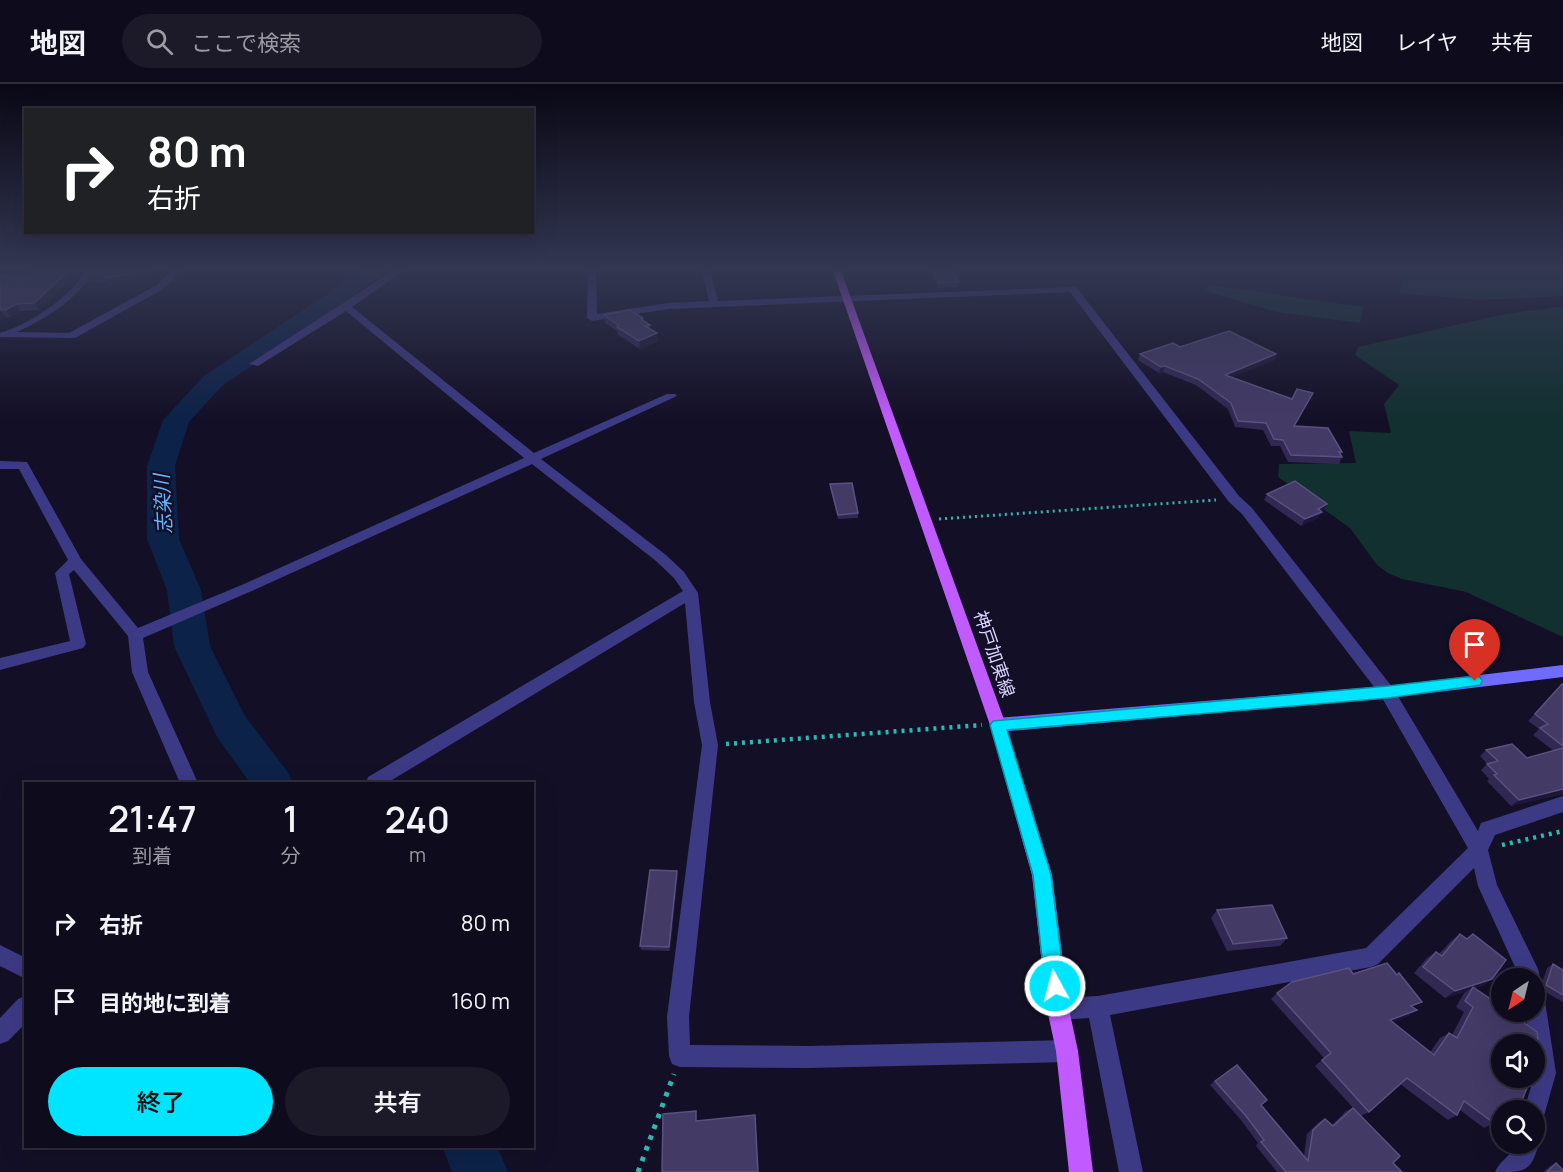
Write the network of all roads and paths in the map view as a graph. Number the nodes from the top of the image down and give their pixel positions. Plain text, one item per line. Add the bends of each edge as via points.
1 (37, 319) edge
2 (102, 319) edge
3 (327, 319) edge
4 (361, 319) edge
5 (854, 319) edge
6 (1096, 319) edge
7 (2, 335) edge
8 (254, 364) dead end
9 (671, 396) dead end
10 (532, 458) junction
11 (0, 465) edge
12 (1234, 499) junction
13 (926, 520) junction
14 (75, 561) junction
15 (691, 593) junction
16 (135, 635) junction
17 (0, 664) edge
18 (1563, 671) edge
19 (1388, 692) junction
20 (998, 725) junction
21 (710, 745) junction
22 (189, 782) edge
23 (374, 782) edge
24 (1563, 804) edge
25 (1563, 831) edge
26 (1479, 850) junction
27 (0, 955) edge
28 (24, 968) edge
29 (1528, 968) edge
30 (1098, 1007) junction
31 (24, 1009) edge
32 (1058, 1009) junction
33 (1537, 1022) edge
34 (0, 1033) edge
35 (1067, 1051) junction
36 (680, 1056) junction
37 (1538, 1100) edge
38 (1524, 1154) edge
39 (638, 1172) edge
40 (1081, 1172) edge
41 (1131, 1172) edge
42 (1508, 1172) edge

1 - 7 street
2 - 7 street via 71,336
3 - 8 street
4 - 10 street
5 - 13 main road, 神戸加東線
6 - 12 street
9 - 10 street
10 - 15 street via 661,558
10 - 16 street
11 - 14 street via 23,465
12 - 13 path
12 - 19 street
13 - 20 main road, 神戸加東線
14 - 16 street
14 - 17 street via 62,573 78,644
15 - 21 street
15 - 23 street
16 - 22 street via 140,672
18 - 19 street
19 - 20 street
19 - 26 street
20 - 21 path
20 - 32 main road, 神戸加東線 via 1042,875
21 - 36 street via 678,1017
24 - 26 street via 1488,828
25 - 26 path
26 - 29 street via 1488,886
26 - 30 street via 1371,957
27 - 28 street
30 - 32 street
30 - 41 street
31 - 34 street
32 - 35 main road, 神戸加東線
33 - 37 street via 1545,1073
35 - 36 street
35 - 40 main road, 神戸加東線
36 - 39 path
38 - 42 street

